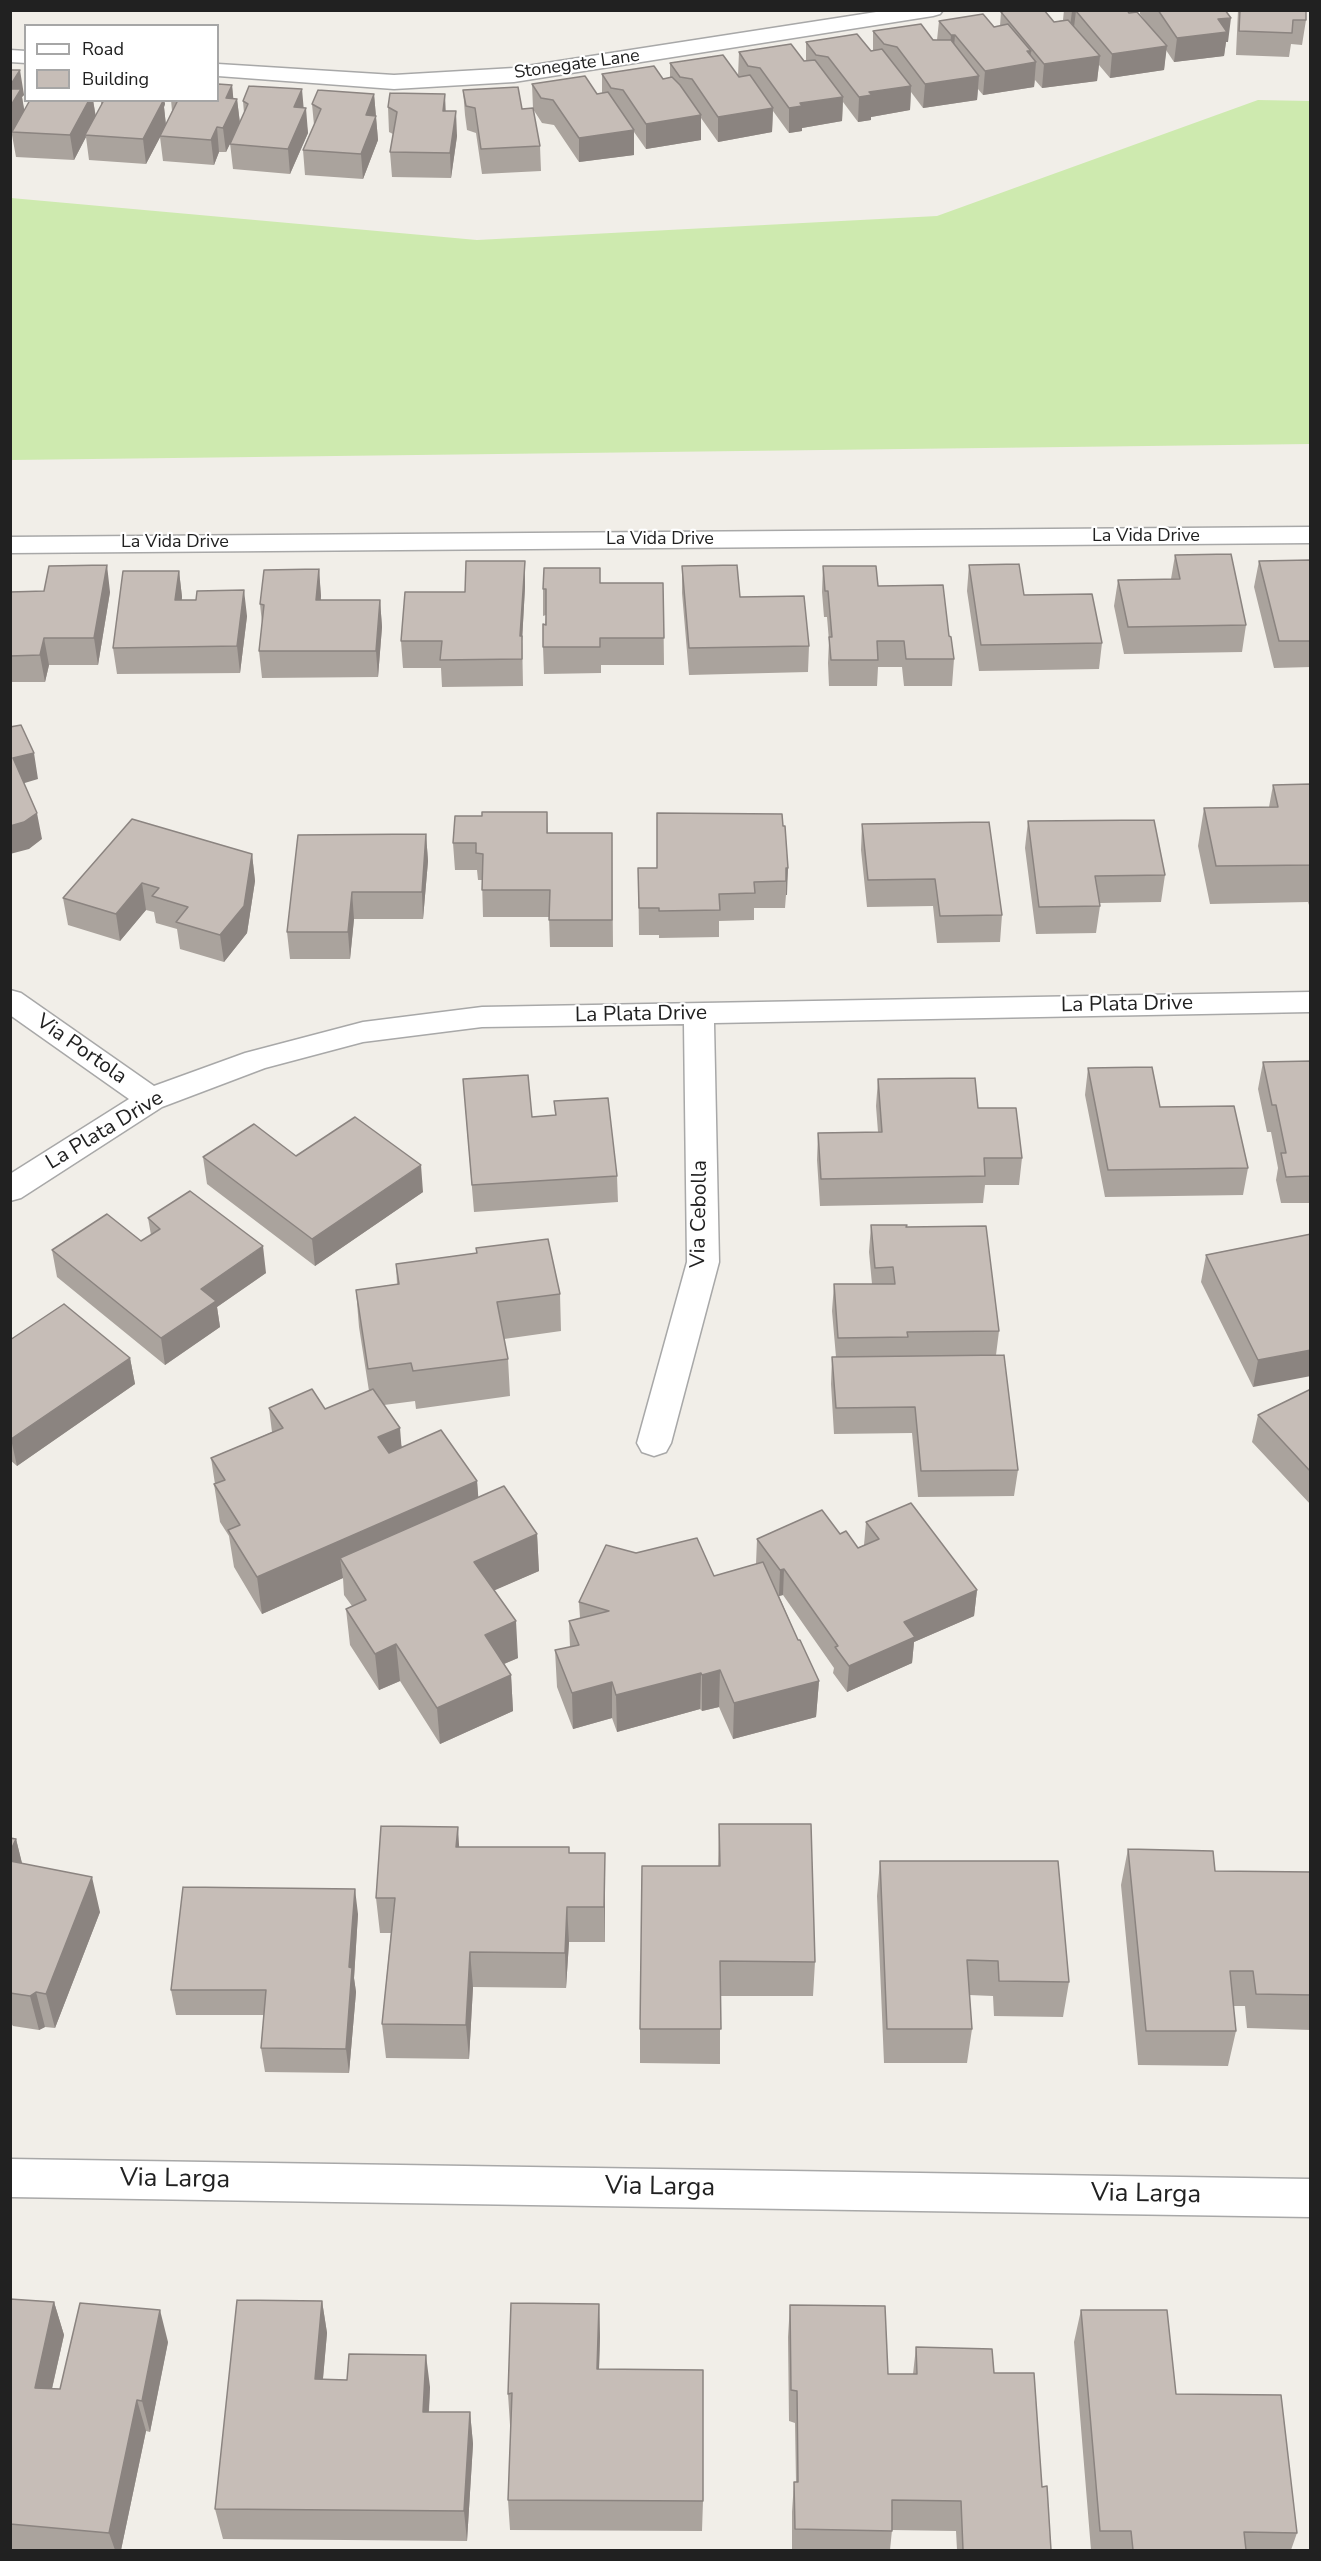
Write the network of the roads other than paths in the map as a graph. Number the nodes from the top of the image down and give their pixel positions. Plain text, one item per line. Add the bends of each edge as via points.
1 (933, 10) edge
2 (219, 70) edge
3 (1311, 536) edge
4 (10, 544) edge
5 (10, 1000) edge
6 (1311, 1002) edge
7 (699, 1014) junction
8 (150, 1099) junction
9 (10, 1190) edge
10 (654, 1443) dead end
11 (10, 2178) edge
12 (1311, 2198) edge

1 - 2 street, Stonegate Lane via 514,75 394,82
3 - 4 street, La Vida Drive
5 - 8 street, Via Portola
6 - 7 street, La Plata Drive
7 - 8 street, La Plata Drive via 482,1017 363,1032 256,1060
7 - 10 street, Via Cebolla via 703,1262
8 - 9 street, La Plata Drive
11 - 12 street, Via Larga

